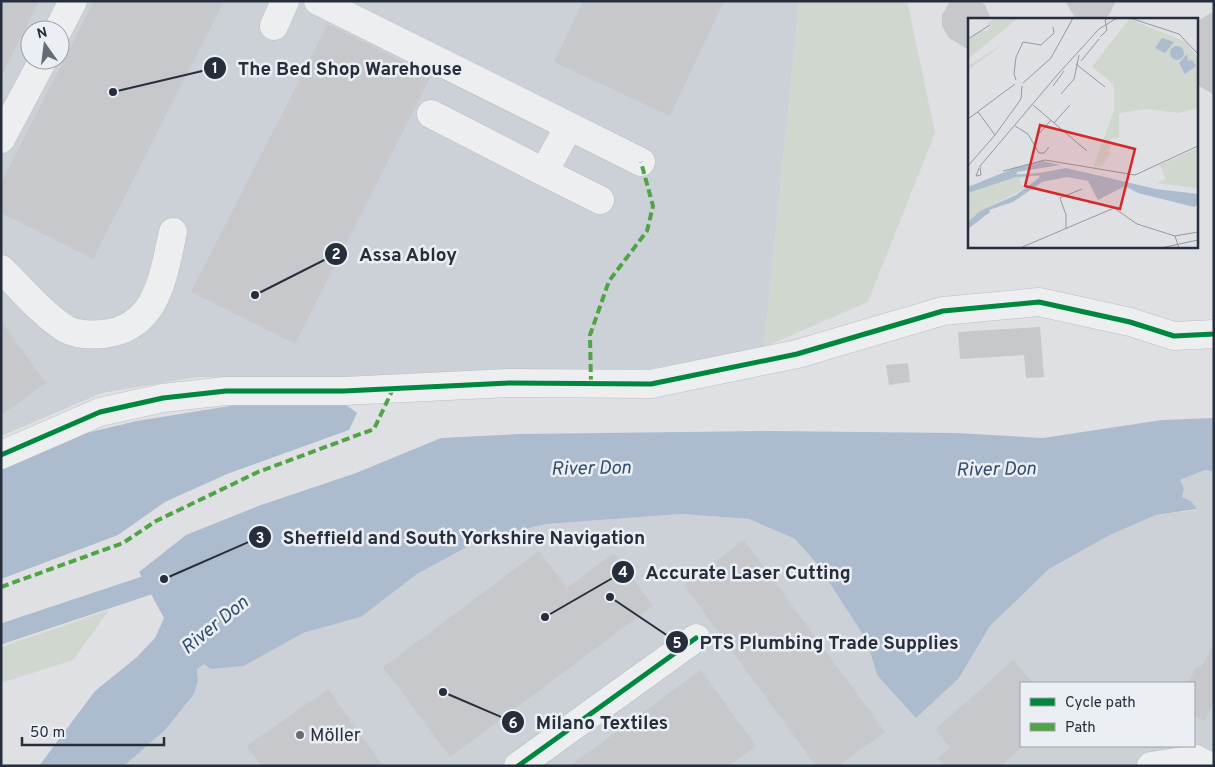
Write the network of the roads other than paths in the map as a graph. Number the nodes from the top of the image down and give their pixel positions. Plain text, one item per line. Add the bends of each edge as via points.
1 (73, 1) edge
2 (285, 1) edge
3 (318, 1) edge
4 (63, 20) edge
5 (274, 26) dead end
6 (38, 70) edge
7 (431, 114) dead end
8 (569, 126) junction
9 (1, 139) edge
10 (641, 162) dead end
11 (544, 172) junction
12 (600, 200) dead end
13 (173, 232) dead end
14 (1, 269) edge
15 (1214, 334) edge
16 (1, 455) edge
17 (696, 638) dead end
18 (518, 766) edge
19 (1151, 766) edge
20 (1209, 766) edge

1 - 4 street
2 - 5 street
3 - 8 street
6 - 9 street
7 - 11 street
8 - 10 street
8 - 11 street
11 - 12 street
13 - 14 street via 153,304 138,321 113,333 89,336 68,330
15 - 16 street via 1174,336 1130,322 1040,302 943,311 797,354 651,384 509,383 344,391 226,391 163,398 100,412
17 - 18 street
19 - 20 street via 1196,759

